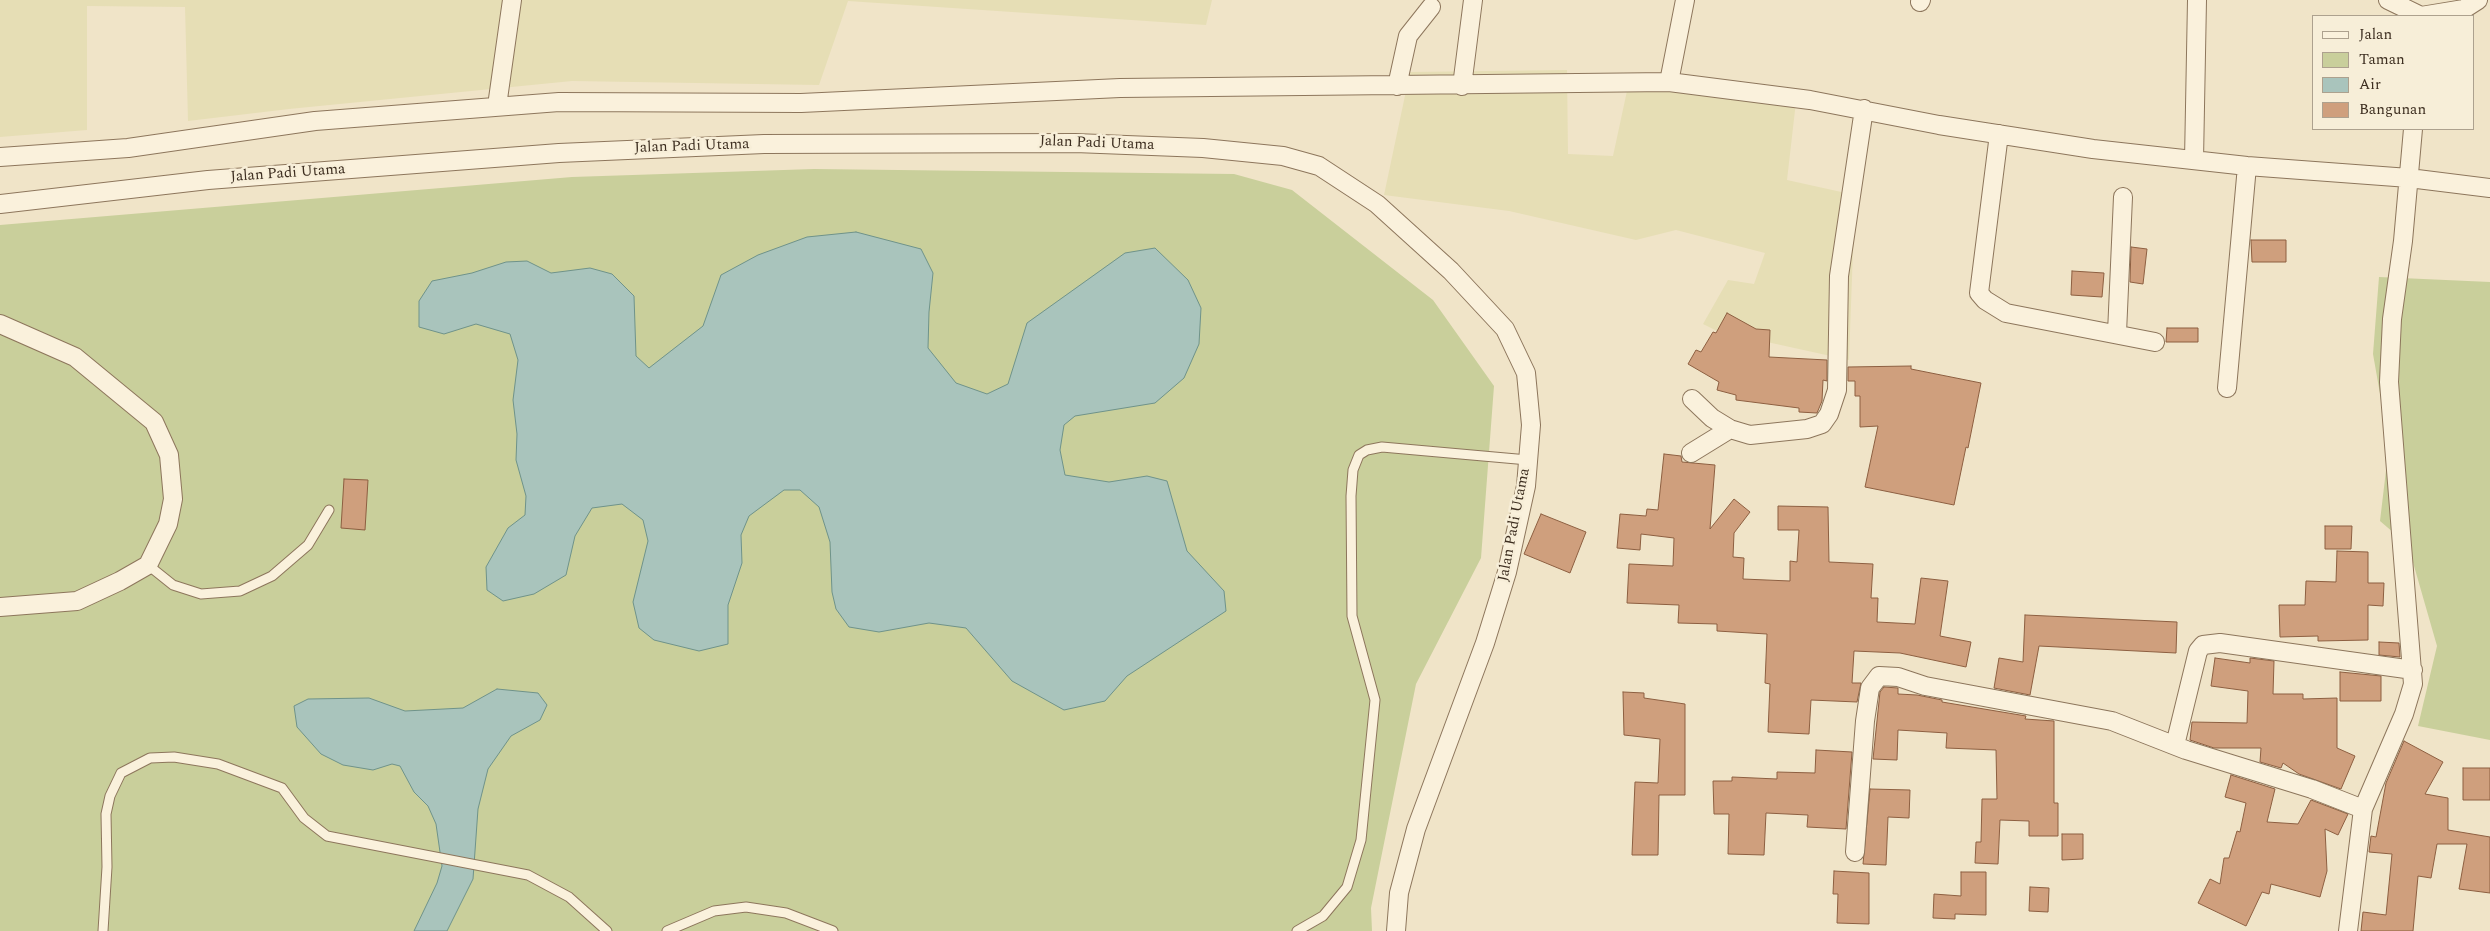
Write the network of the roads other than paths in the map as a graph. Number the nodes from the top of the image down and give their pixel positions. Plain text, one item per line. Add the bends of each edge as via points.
1 (512, 0) edge
2 (1473, 0) edge
3 (1685, 0) edge
4 (2197, 0) edge
5 (2388, 0) edge
6 (2478, 0) edge
7 (2490, 2) edge
8 (1431, 7) dead end
9 (2419, 15) edge
10 (2427, 15) edge
11 (1669, 82) junction
12 (1396, 86) junction
13 (1462, 86) junction
14 (497, 106) junction
15 (1864, 109) junction
16 (2412, 130) edge
17 (1998, 134) junction
18 (0, 158) edge
19 (2194, 160) junction
20 (2247, 166) junction
21 (2409, 178) junction
22 (2490, 188) edge
23 (2123, 197) dead end
24 (0, 204) edge
25 (0, 324) edge
26 (2117, 333) junction
27 (2155, 342) dead end
28 (2227, 388) dead end
29 (1692, 399) dead end
30 (1730, 429) junction
31 (1691, 453) dead end
32 (1528, 460) junction
33 (329, 510) dead end
34 (148, 565) junction
35 (0, 608) edge
36 (2413, 670) junction
37 (2175, 745) junction
38 (2363, 809) junction
39 (1855, 852) dead end
40 (103, 931) edge
41 (607, 931) edge
42 (667, 931) edge
43 (833, 931) edge
44 (1297, 931) edge
45 (1396, 931) edge
46 (2348, 931) edge

1 - 14 street
2 - 13 street
3 - 11 street
4 - 19 street
5 - 9 street
6 - 7 street
6 - 10 street via 2464,9
8 - 12 street via 1408,36
11 - 13 street
11 - 15 street
12 - 13 street
12 - 14 street via 1120,88 800,103 560,102
14 - 18 street via 315,121 128,148
15 - 17 street
15 - 30 street via 1839,276 1834,405 1822,424 1807,429 1750,434
16 - 21 street
17 - 19 street
17 - 26 street via 1979,293 2006,313
19 - 20 street
20 - 21 street
20 - 28 street
21 - 22 street
21 - 36 street via 2392,318 2389,382
23 - 26 street
24 - 32 street, Jalan Padi Utama via 246,177 559,153 764,144 1075,143 1203,148 1283,156 1319,166 1378,204 1451,271 1505,329 1526,373 1531,425
25 - 34 street via 76,357 154,422 169,455 173,499 168,524
26 - 27 street
29 - 30 street via 1712,418
30 - 31 street
32 - 44 lane via 1382,447 1359,455 1353,470 1351,496 1352,616 1375,700 1361,840 1347,887 1323,916
32 - 45 street, Jalan Padi Utama via 1526,486 1507,572 1485,643 1416,829 1399,893
33 - 34 lane via 308,545 272,576 240,591 201,594 172,585
34 - 35 street via 77,601
36 - 37 street via 2220,643 2203,645 2198,651
36 - 38 street via 2413,684 2404,714
37 - 38 street via 2278,777
37 - 39 street via 2112,721 1925,686 1898,677 1879,676 1870,688 1865,721
38 - 46 street
40 - 41 lane via 106,814 110,796 121,773 150,758 174,757 218,764 282,788 304,818 327,836 528,875 569,897
42 - 43 lane via 714,911 746,907 786,913

